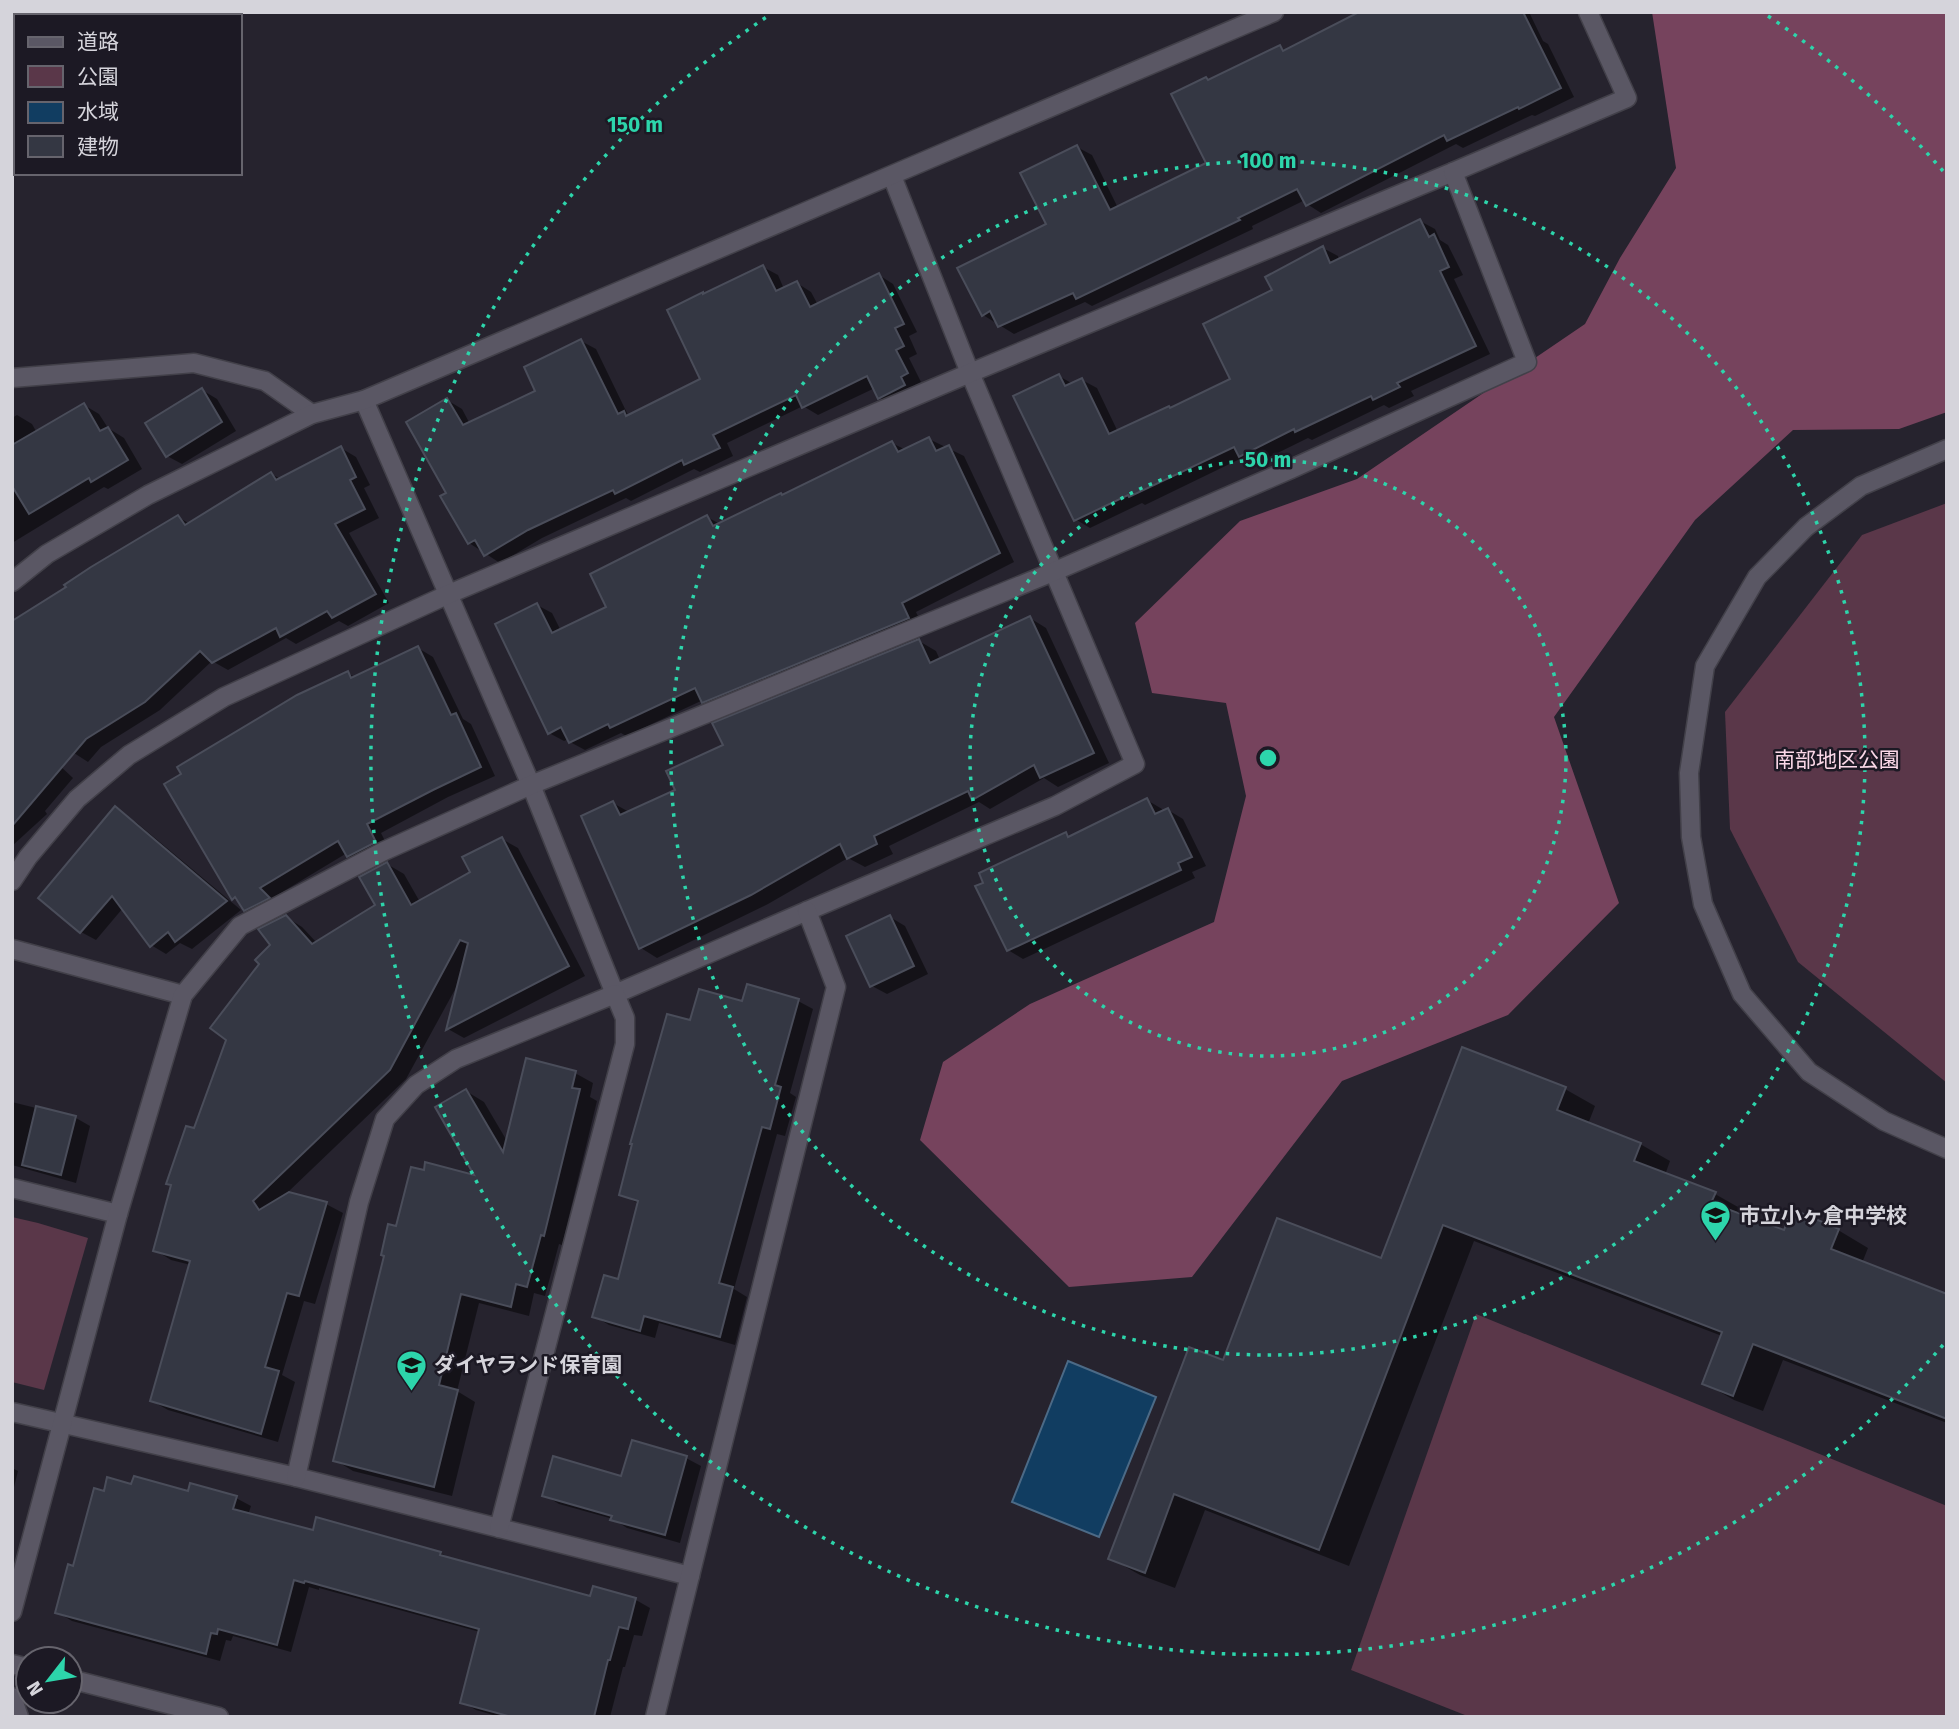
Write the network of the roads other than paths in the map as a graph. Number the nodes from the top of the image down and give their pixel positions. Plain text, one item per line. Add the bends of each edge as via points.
1 (1274, 12) edge
2 (1588, 12) edge
3 (1453, 172) junction
4 (892, 176) junction
5 (970, 373) junction
6 (12, 378) edge
7 (364, 400) junction
8 (312, 414) junction
9 (1947, 449) edge
10 (1053, 572) junction
11 (12, 582) edge
12 (449, 594) junction
13 (531, 785) junction
14 (12, 881) edge
15 (807, 911) junction
16 (12, 949) edge
17 (615, 994) junction
18 (183, 995) junction
19 (1947, 1149) edge
20 (12, 1188) edge
21 (118, 1214) junction
22 (12, 1412) edge
23 (62, 1424) junction
24 (296, 1477) junction
25 (499, 1528) junction
26 (690, 1576) junction
27 (12, 1612) edge
28 (84, 1683) edge
29 (12, 1697) edge
30 (196, 1714) edge
31 (19, 1717) edge
32 (219, 1717) edge
33 (655, 1717) edge

1 - 4 street
2 - 3 street via 1627,98
3 - 5 street
3 - 10 street via 1527,362
4 - 5 street
4 - 7 street
5 - 10 street
5 - 12 street
6 - 8 street via 194,363 264,381
7 - 8 street
7 - 12 street
8 - 11 street via 148,495 47,554
9 - 19 street via 1861,486 1806,527 1757,577 1705,666 1689,773 1691,837 1703,904 1742,994 1809,1072 1884,1121
10 - 13 street
10 - 15 street via 1135,764 1055,806
12 - 13 street
12 - 14 street via 224,697 129,755 77,799
13 - 17 street
13 - 18 street via 384,851 240,926
15 - 17 street
15 - 26 street via 836,987
16 - 18 street
17 - 24 street via 456,1059 416,1085 385,1119 359,1202
17 - 25 street via 625,1017 625,1044
18 - 21 street
20 - 21 street
21 - 23 street
22 - 23 street
23 - 24 street
23 - 27 street
24 - 25 street
25 - 26 street
26 - 33 street
28 - 30 street
29 - 31 street
30 - 32 street

